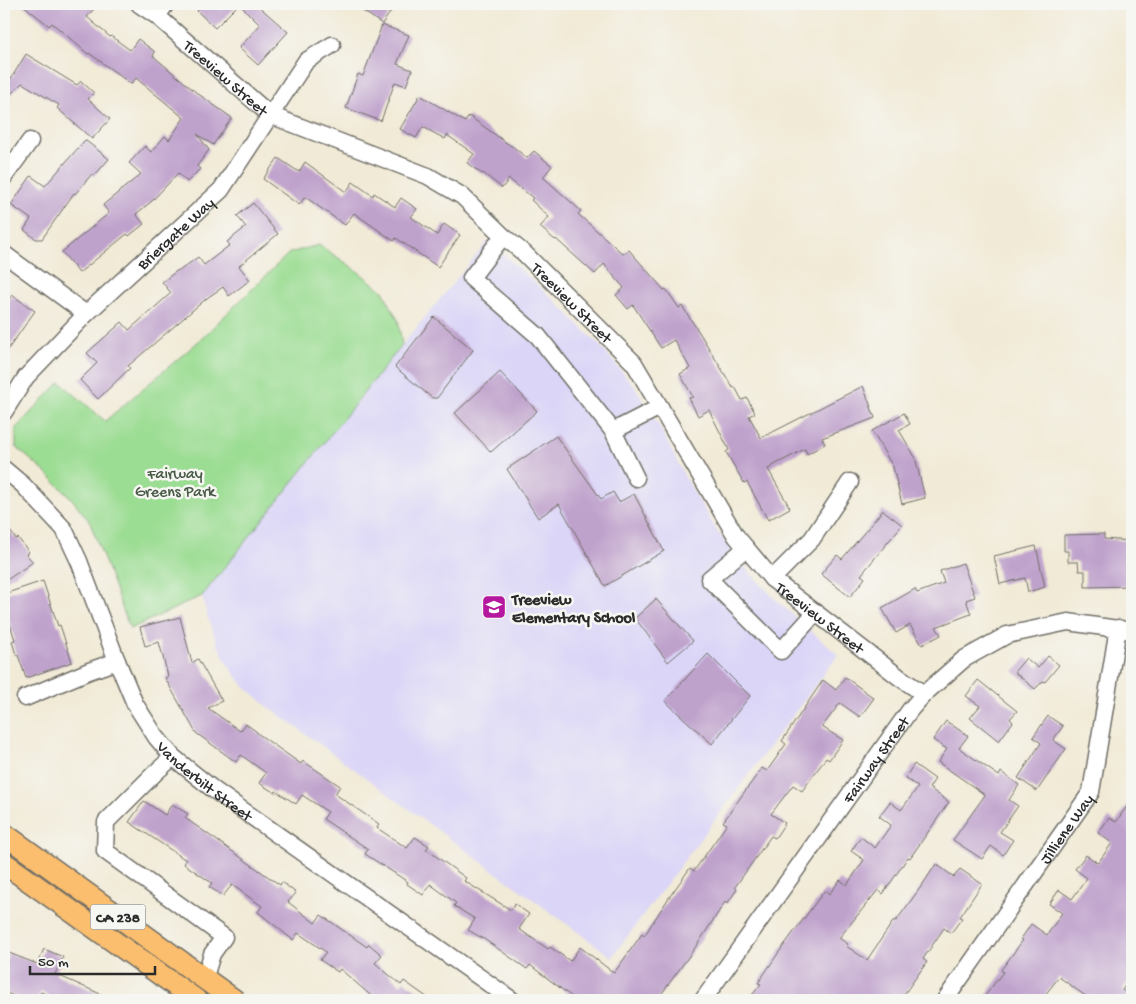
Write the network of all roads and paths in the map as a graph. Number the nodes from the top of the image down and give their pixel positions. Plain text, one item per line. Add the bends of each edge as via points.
1 (139, 4) edge
2 (161, 10) edge
3 (332, 45) dead end
4 (270, 115) junction
5 (30, 140) dead end
6 (4, 177) edge
7 (503, 236) junction
8 (4, 254) edge
9 (86, 314) junction
10 (660, 408) junction
11 (4, 412) edge
12 (613, 431) junction
13 (4, 469) edge
14 (636, 478) dead end
15 (850, 482) dead end
16 (746, 548) junction
17 (772, 580) junction
18 (816, 612) junction
19 (1125, 630) edge
20 (117, 661) junction
21 (924, 694) junction
22 (24, 698) dead end
23 (173, 757) junction
24 (4, 834) edge
25 (4, 863) edge
26 (204, 980) junction
27 (196, 1000) edge
28 (234, 1000) edge
29 (512, 1000) edge
30 (704, 1000) edge
31 (945, 1000) edge

1 - 2 street, Treeview Street
2 - 4 street, Treeview Street
3 - 4 street, Briergate Way via 306,61
4 - 7 street, Treeview Street via 428,176 462,196
4 - 9 street, Briergate Way via 221,190
5 - 6 street
7 - 10 street, Treeview Street via 526,254 634,363
7 - 12 street via 470,278 538,336
8 - 9 street
9 - 11 street, Briergate Way via 26,377
10 - 12 street
10 - 16 street, Treeview Street
12 - 14 street
13 - 20 street, Vanderbilt Street via 64,529
15 - 17 street via 812,540
16 - 17 street, Treeview Street
16 - 18 street via 709,579 781,651
17 - 18 street, Treeview Street
18 - 21 street, Treeview Street
19 - 21 street, Fairway Street via 1068,622 1007,634 964,659
19 - 31 street, Jilliene Way via 1091,792
20 - 22 street
20 - 23 street, Vanderbilt Street via 135,704
21 - 30 street, Fairway Street
23 - 26 street via 106,822 105,851 224,937 212,954
23 - 29 street, Vanderbilt Street via 214,790
24 - 26 main road, CA 238
25 - 27 main road, CA 238
26 - 28 main road, CA 238

